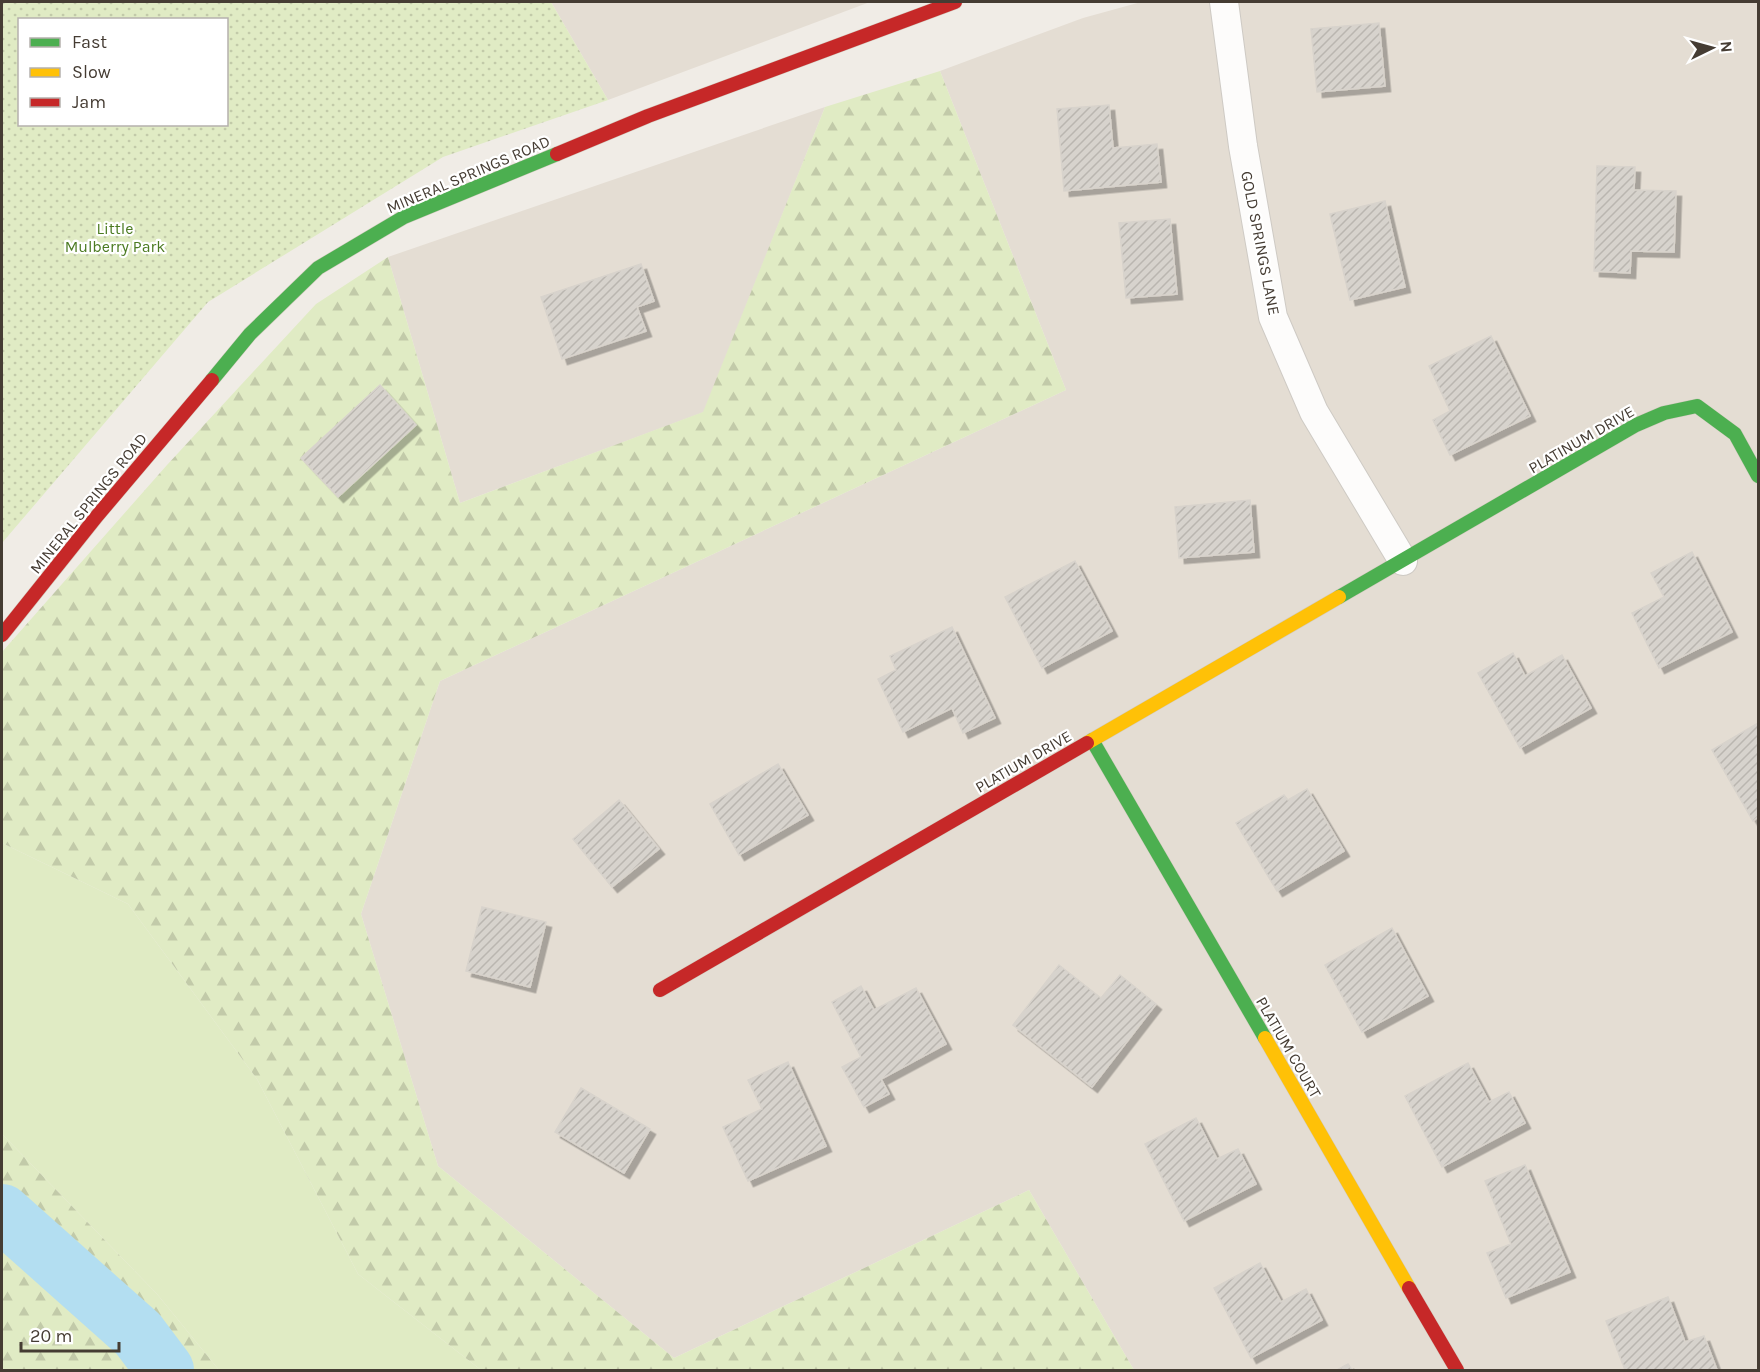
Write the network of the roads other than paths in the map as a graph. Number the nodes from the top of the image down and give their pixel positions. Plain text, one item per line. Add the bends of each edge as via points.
1 (955, 2) edge
2 (1224, 2) edge
3 (1758, 476) edge
4 (1403, 561) junction
5 (2, 635) edge
6 (1092, 740) junction
7 (660, 990) dead end
8 (1457, 1371) edge

1 - 5 street, MINERAL SPRINGS ROAD via 648,116 404,217 318,268 250,334
2 - 4 street, GOLD SPRINGS LANE via 1243,146 1274,317 1314,412
3 - 4 street, PLATINUM DRIVE via 1735,434 1697,406 1675,411 1636,425
4 - 6 street, PLATIUM DRIVE
6 - 7 street, PLATIUM DRIVE
6 - 8 street, PLATIUM COURT

